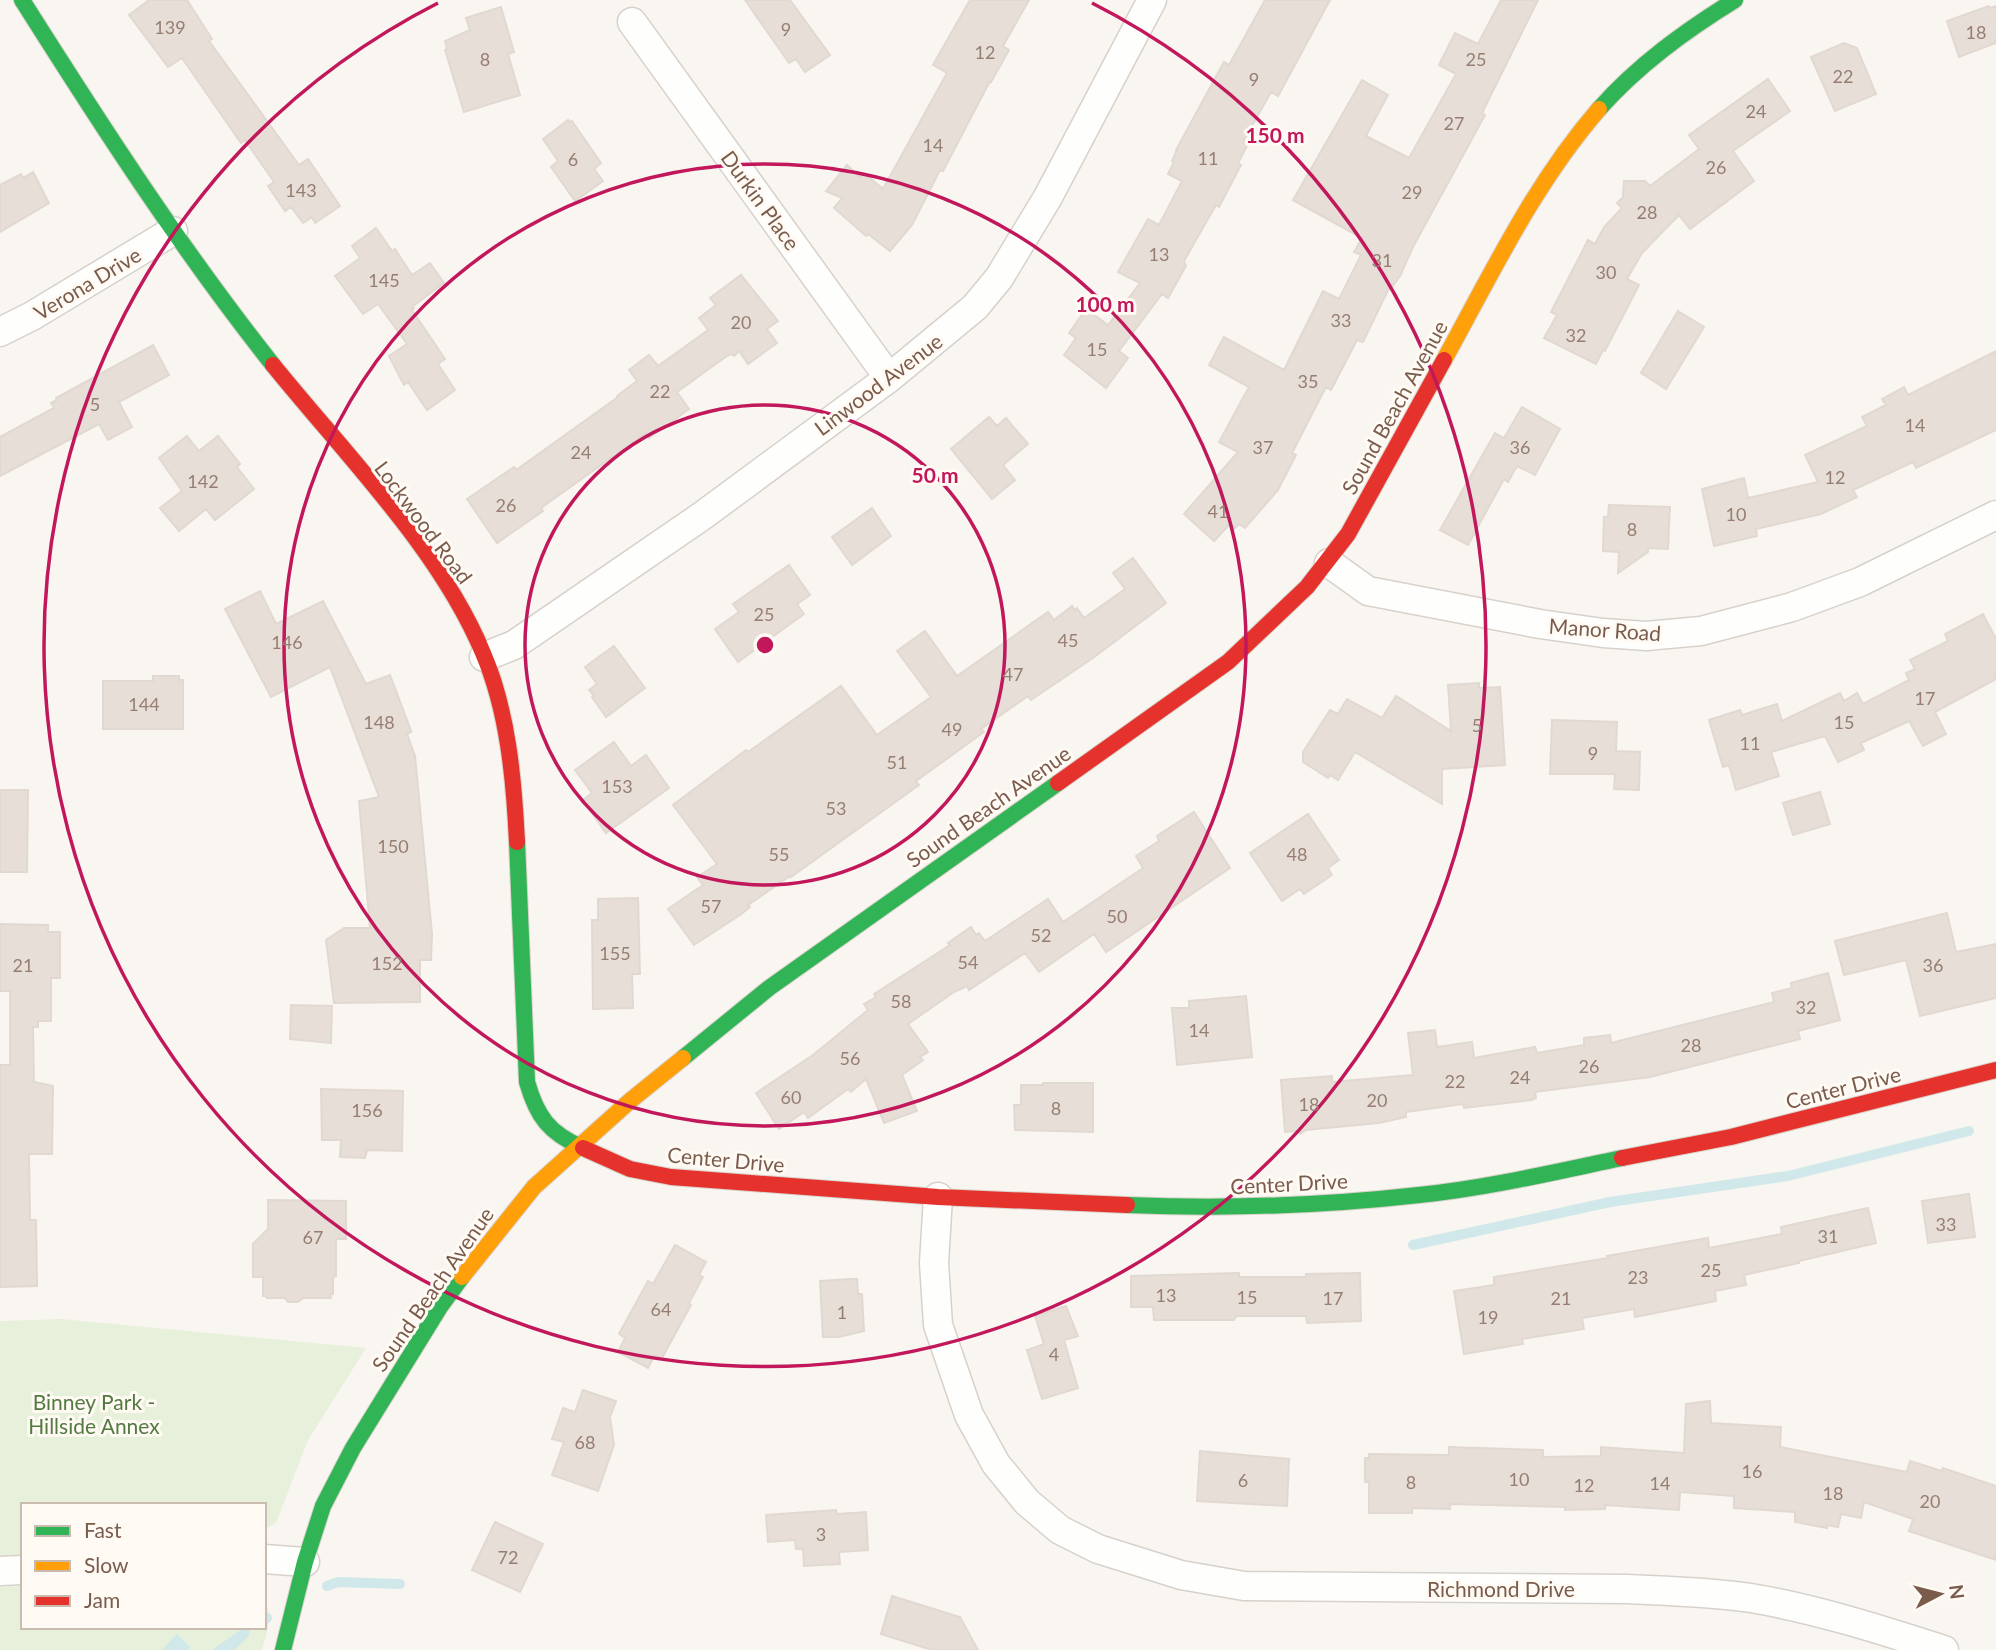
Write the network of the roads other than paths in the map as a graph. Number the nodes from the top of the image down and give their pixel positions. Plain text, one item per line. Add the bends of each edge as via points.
1 (22, 0) edge
2 (1152, 0) edge
3 (1735, 0) edge
4 (632, 22) dead end
5 (173, 231) junction
6 (0, 332) edge
7 (890, 378) junction
8 (1996, 514) edge
9 (1329, 563) junction
10 (484, 657) junction
11 (1996, 1070) edge
12 (578, 1146) junction
13 (938, 1197) junction
14 (266, 1559) edge
15 (304, 1562) junction
16 (21, 1570) edge
17 (0, 1571) edge
18 (283, 1650) edge
19 (1944, 1650) edge

1 - 5 street, Lockwood Road
2 - 7 street, Linwood Avenue via 1048,197 999,278 975,307
3 - 9 street, Sound Beach Avenue via 1638,68 1569,144 1538,189
4 - 7 street, Durkin Place
5 - 6 street, Verona Drive
5 - 10 street, Lockwood Road via 272,364 436,568
7 - 10 street, Linwood Avenue via 514,645
8 - 9 street, Manor Road via 1860,582 1792,607 1701,631 1646,636 1540,624 1368,591
9 - 12 street, Sound Beach Avenue via 1294,603 1228,662 769,988
10 - 12 street, Lockwood Road via 503,725 515,810 527,1082 549,1128
11 - 13 street, Center Drive via 1731,1137 1420,1195 1208,1208
12 - 13 street, Center Drive via 630,1169 671,1177
12 - 15 street, Sound Beach Avenue via 518,1206 440,1307 337,1478
13 - 19 street, Richmond Drive via 934,1264 938,1325 969,1415 996,1464 1027,1502 1060,1530 1098,1549 1181,1576 1244,1586 1628,1589 1751,1598
14 - 15 street
15 - 18 street, Sound Beach Avenue
16 - 17 street

